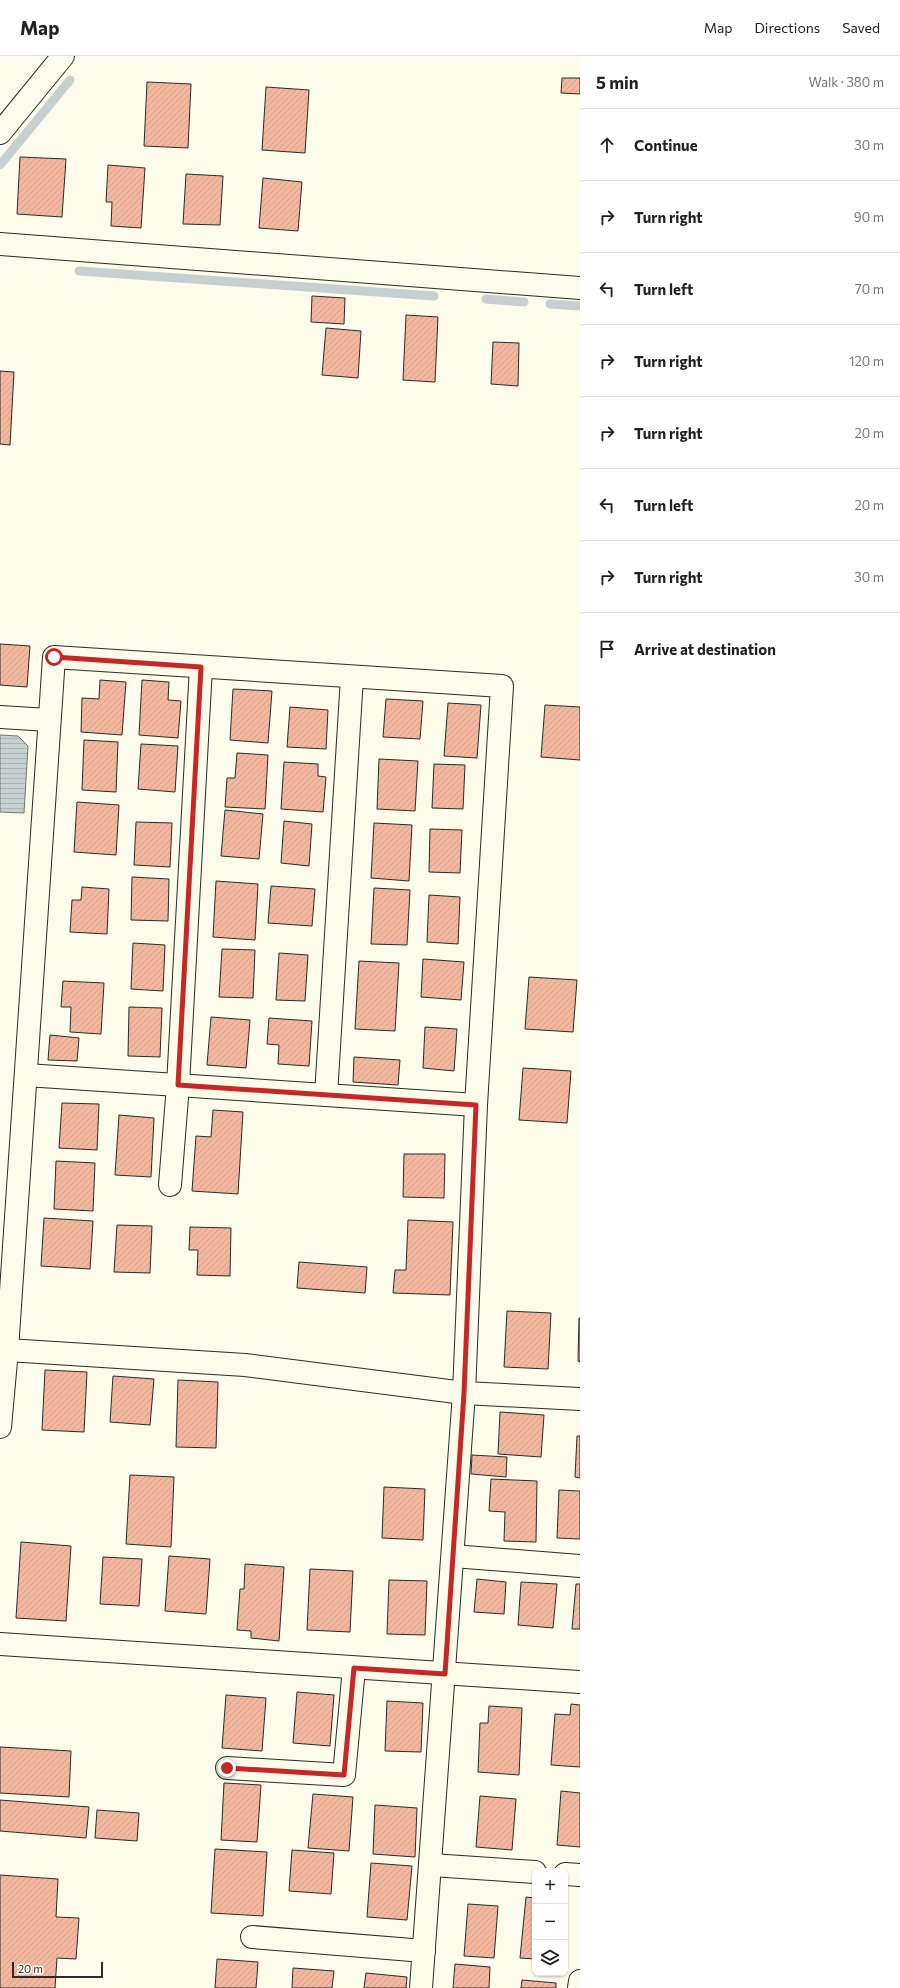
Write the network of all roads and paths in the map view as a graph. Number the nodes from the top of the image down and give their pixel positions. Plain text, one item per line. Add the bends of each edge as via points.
1 (63, 56) edge
2 (0, 133) edge
3 (0, 244) edge
4 (580, 288) edge
5 (201, 667) junction
6 (352, 676) junction
7 (0, 717) edge
8 (49, 720) junction
9 (26, 1075) junction
10 (178, 1085) junction
11 (326, 1095) junction
12 (476, 1105) junction
13 (170, 1185) dead end
14 (7, 1350) junction
15 (464, 1393) junction
16 (580, 1399) edge
17 (0, 1427) edge
18 (453, 1556) junction
19 (580, 1566) edge
20 (0, 1644) edge
21 (354, 1668) junction
22 (445, 1674) junction
23 (580, 1682) edge
24 (227, 1768) dead end
25 (431, 1866) junction
26 (532, 1872) edge
27 (568, 1874) edge
28 (580, 1875) edge
29 (252, 1937) dead end
30 (424, 1951) junction
31 (580, 1981) edge
32 (422, 1988) edge
33 (580, 1988) edge

1 - 2 street
3 - 4 street
5 - 6 street
5 - 8 street via 54,657
5 - 10 street
6 - 11 street
6 - 12 street via 502,686
7 - 8 street
8 - 9 street
9 - 10 street
9 - 14 street
10 - 11 street
10 - 13 street
11 - 12 street
12 - 15 street
14 - 15 street via 245,1365
14 - 17 street
15 - 16 street
15 - 18 street
18 - 19 street
18 - 22 street
20 - 21 street
21 - 22 street
21 - 24 street via 344,1775
22 - 23 street
22 - 25 street
25 - 26 street
25 - 30 street
27 - 28 street
29 - 30 street
30 - 32 street
31 - 33 street

